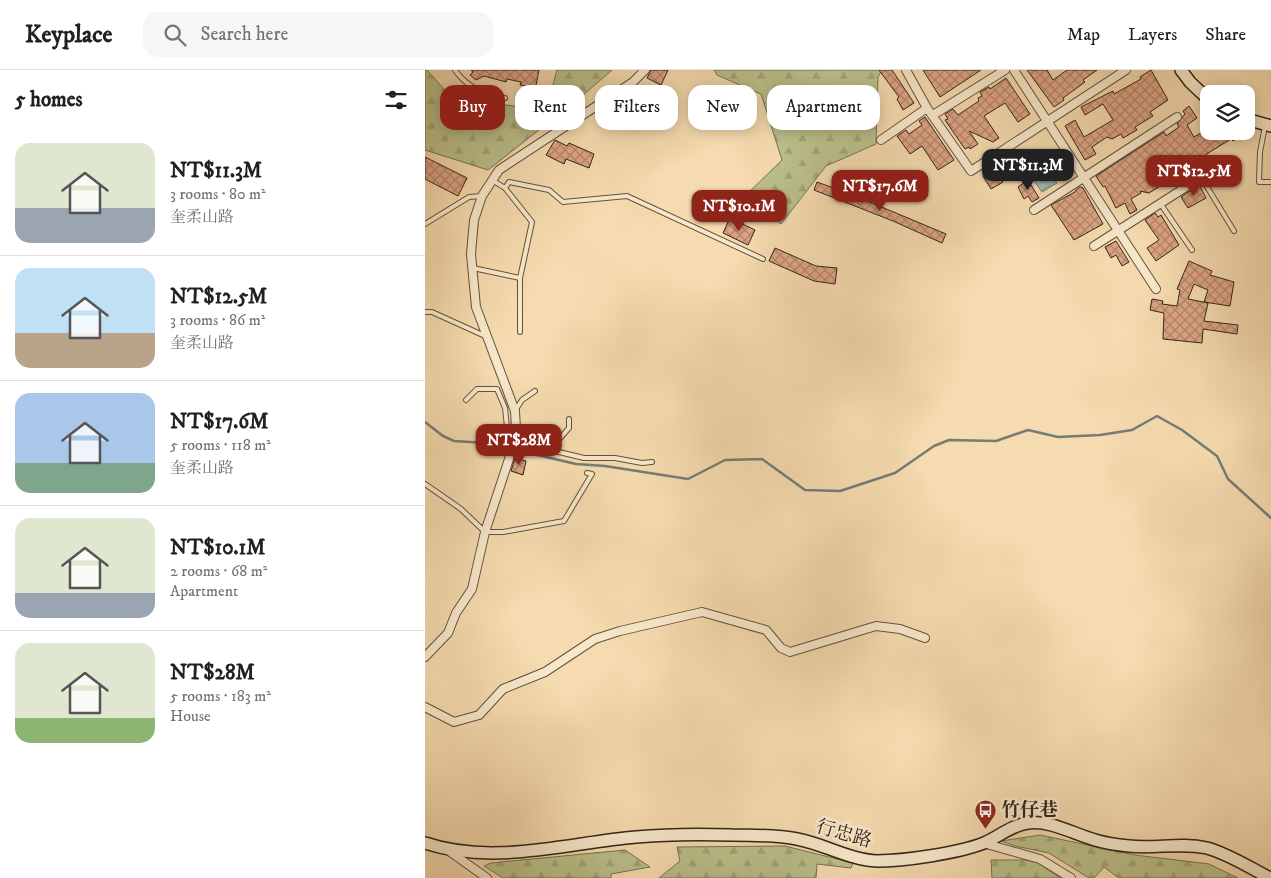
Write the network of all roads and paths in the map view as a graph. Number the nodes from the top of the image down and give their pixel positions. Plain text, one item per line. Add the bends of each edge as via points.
1 (455, 70) edge
2 (645, 70) edge
3 (906, 70) edge
4 (1005, 70) edge
5 (1014, 70) edge
6 (1126, 70) edge
7 (1181, 70) edge
8 (471, 85) edge
9 (1200, 91) edge
10 (927, 108) junction
11 (933, 115) junction
12 (1177, 117) dead end
13 (1047, 122) junction
14 (1255, 122) edge
15 (1268, 126) edge
16 (881, 140) dead end
17 (1228, 160) dead end
18 (1201, 177) junction
19 (1084, 178) junction
20 (492, 180) junction
21 (1271, 182) edge
22 (505, 188) junction
23 (482, 196) junction
24 (1160, 204) junction
25 (1034, 210) dead end
26 (425, 224) edge
27 (1118, 230) junction
28 (1234, 231) dead end
29 (1094, 246) dead end
30 (1192, 250) dead end
31 (763, 258) dead end
32 (473, 268) junction
33 (520, 278) junction
34 (1155, 289) dead end
35 (425, 312) edge
36 (520, 332) dead end
37 (487, 337) junction
38 (535, 391) dead end
39 (466, 400) dead end
40 (515, 411) junction
41 (569, 419) dead end
42 (516, 429) junction
43 (512, 444) junction
44 (550, 450) junction
45 (652, 462) dead end
46 (587, 473) dead end
47 (425, 484) edge
48 (485, 532) junction
49 (925, 638) dead end
50 (425, 657) edge
51 (425, 707) edge
52 (425, 843) edge
53 (983, 843) junction
54 (449, 851) junction
55 (487, 878) edge
56 (1071, 878) edge
57 (1270, 878) edge

1 - 8 lane
2 - 20 street via 633,82 499,170
3 - 10 street
4 - 11 street
5 - 13 street
6 - 13 street
7 - 9 street
10 - 11 street
10 - 16 street
11 - 13 street via 971,172
12 - 19 street
13 - 19 street
14 - 15 street
15 - 21 lane via 1260,152 1259,182
17 - 18 street
18 - 24 street
18 - 28 lane
19 - 25 street
19 - 27 street
20 - 22 lane
20 - 23 street
22 - 31 lane via 509,182 549,190 563,202 627,196
22 - 33 lane via 533,222
23 - 26 lane via 469,197
23 - 32 street via 474,220
24 - 27 street
24 - 30 lane
27 - 29 street
27 - 34 street
32 - 33 lane
32 - 37 street via 476,307
33 - 36 lane
35 - 37 lane via 432,312
37 - 40 street
38 - 40 lane via 522,400
39 - 42 lane via 477,389 497,389 505,408 507,427
40 - 42 street
41 - 44 lane via 569,428
42 - 43 street
43 - 44 lane
43 - 48 street
44 - 45 lane via 584,458 615,458 642,464
46 - 48 lane via 592,474 564,521
47 - 48 lane via 461,509
48 - 50 street via 472,589 456,613 448,633
49 - 51 street via 900,629 876,626 790,652 781,648 766,630 702,612 595,639 545,672 503,689 479,715 454,722
52 - 54 street, 行忠路
53 - 54 street, 行忠路 via 952,852 876,861 799,839 705,834 636,837 510,852
53 - 56 street via 1039,859
53 - 57 street, 行忠路 via 1027,823 1040,823 1130,847 1206,848
54 - 55 street

